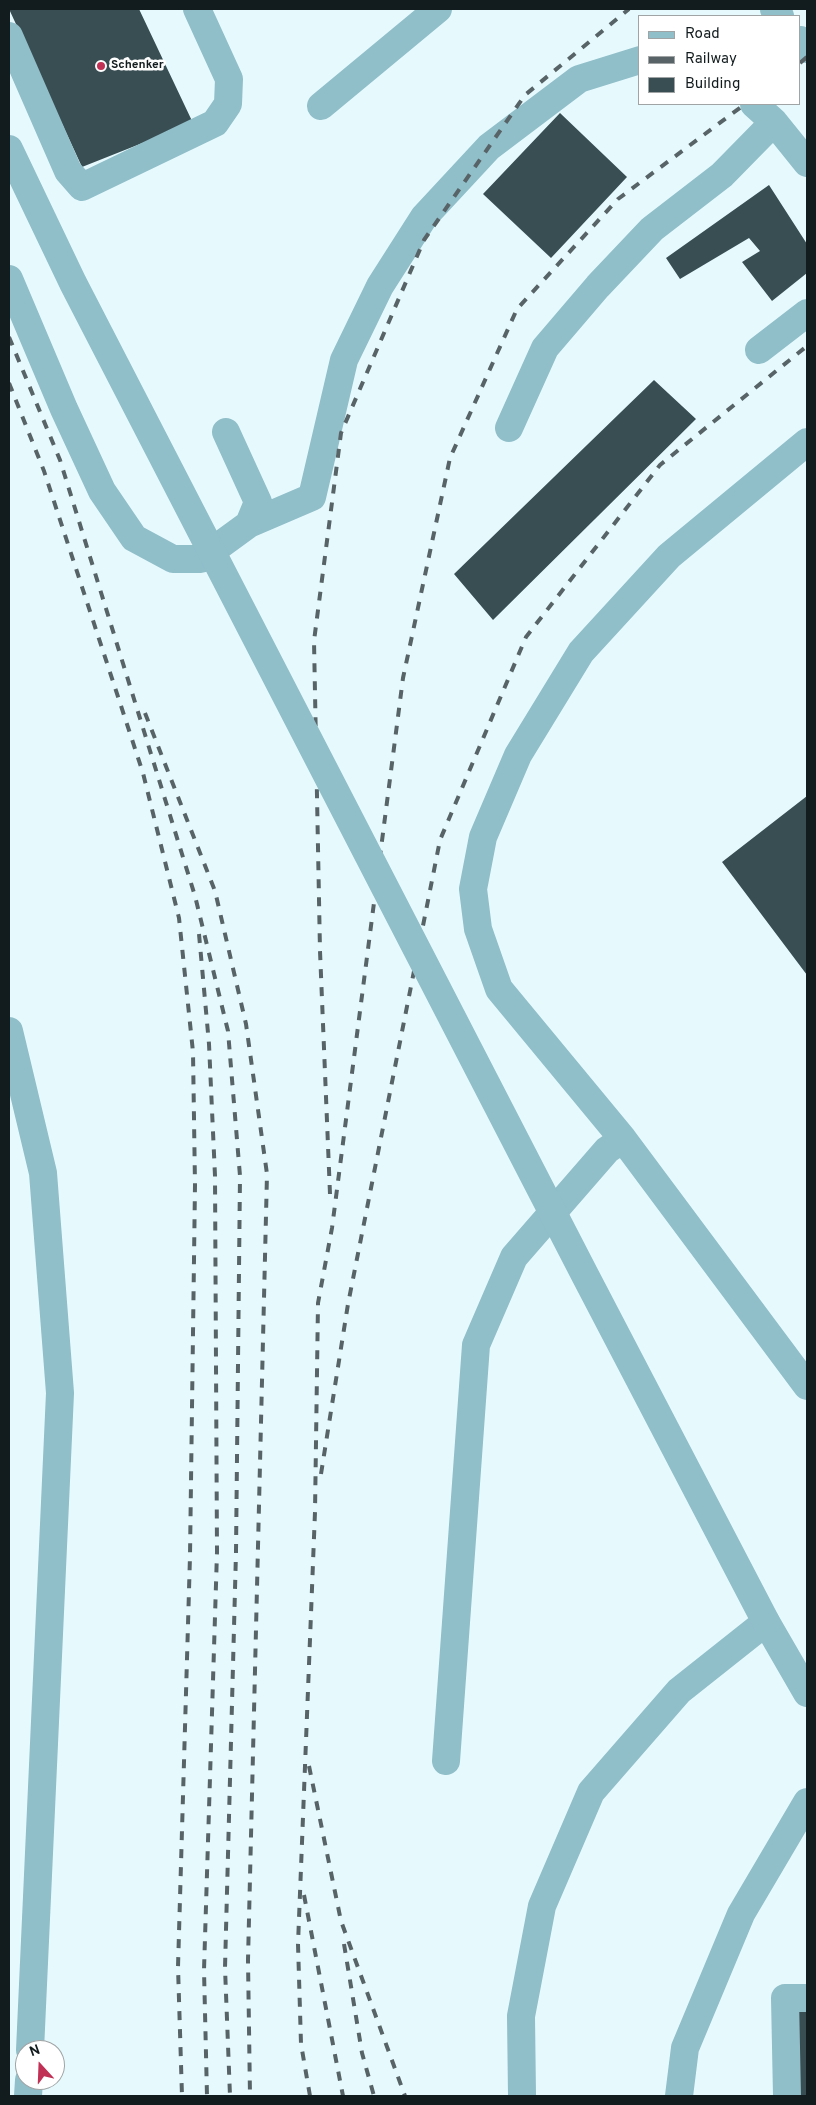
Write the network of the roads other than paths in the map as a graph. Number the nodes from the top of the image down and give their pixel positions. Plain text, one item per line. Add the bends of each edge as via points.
1 (197, 9) edge
2 (438, 9) edge
3 (9, 36) edge
4 (638, 61) edge
5 (755, 105) edge
6 (321, 106) dead end
7 (774, 122) junction
8 (9, 149) edge
9 (807, 163) edge
10 (9, 279) edge
11 (807, 313) edge
12 (759, 350) dead end
13 (509, 428) dead end
14 (226, 432) dead end
15 (807, 442) edge
16 (249, 524) junction
17 (9, 1030) edge
18 (623, 1139) junction
19 (807, 1386) edge
20 (766, 1622) junction
21 (807, 1693) edge
22 (446, 1761) dead end
23 (807, 1802) edge
24 (807, 1998) edge
25 (30, 2040) edge
26 (522, 2096) edge
27 (679, 2096) edge
28 (787, 2096) edge

1 - 3 lane via 229,79 228,104 215,123 82,186 68,171
2 - 6 lane
4 - 16 lane via 579,78 489,147 424,217 380,286 344,360 312,497
5 - 7 lane
7 - 9 lane
7 - 13 lane via 722,175 652,229 544,348
8 - 20 lane, bridge via 87,310
10 - 16 lane via 102,491 134,538 173,559 201,559
11 - 12 lane
14 - 16 lane via 258,502
15 - 18 lane via 669,556 581,652 518,754 483,837 473,889 478,929 498,989
17 - 25 lane via 44,1174 60,1393
18 - 19 lane
18 - 22 lane via 608,1150 514,1257 476,1345
20 - 21 lane, bridge
20 - 26 lane via 679,1691 591,1792 542,1906 521,2016
23 - 27 lane via 738,1923 685,2048
24 - 28 lane via 785,1998

